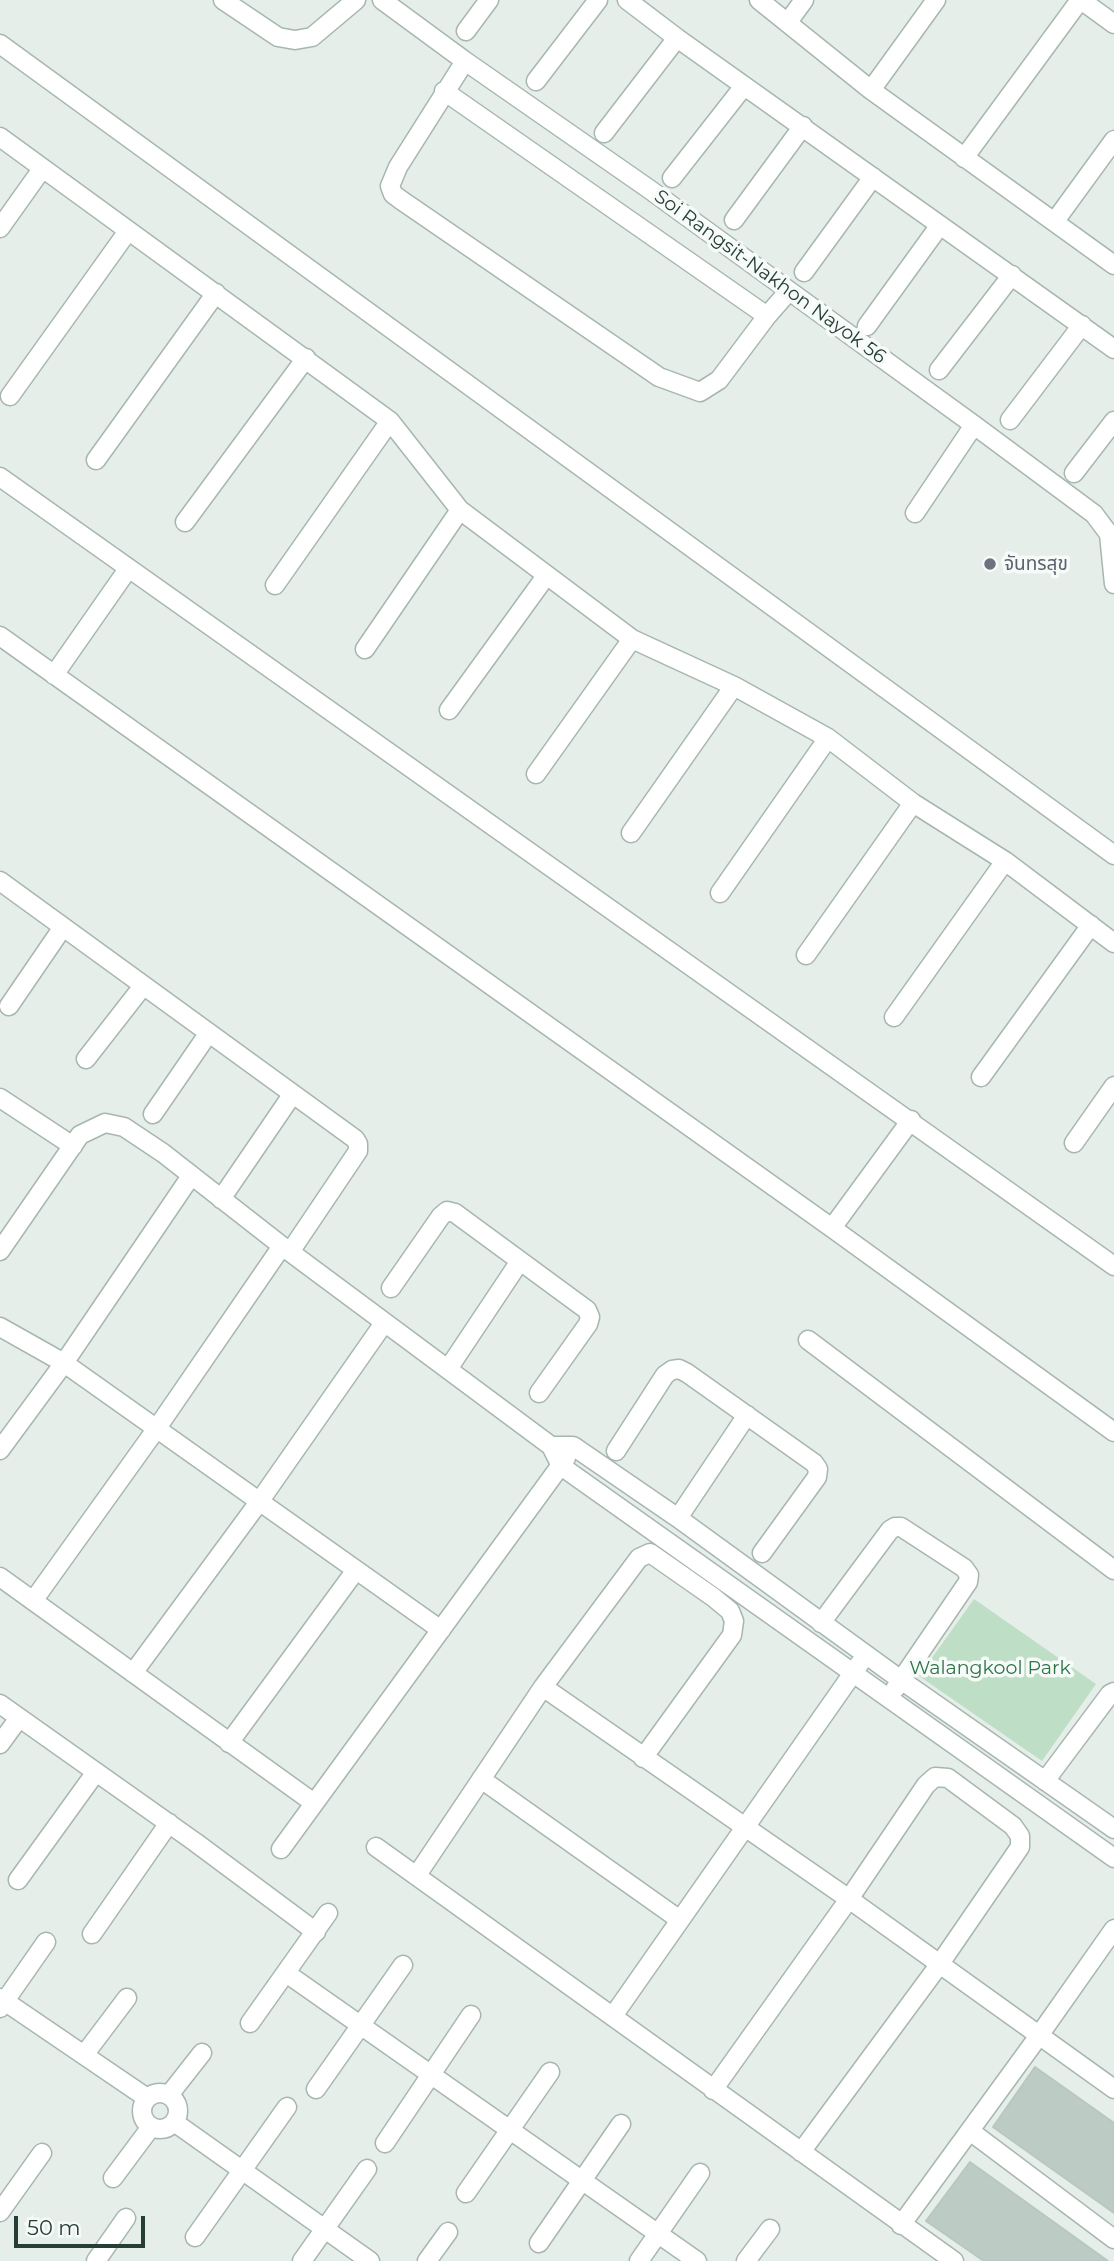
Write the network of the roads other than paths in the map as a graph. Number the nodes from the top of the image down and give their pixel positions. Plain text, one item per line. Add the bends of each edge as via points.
1 (223, 0) edge
2 (356, 0) edge
3 (382, 0) edge
4 (489, 0) edge
5 (598, 0) edge
6 (626, 0) edge
7 (759, 0) edge
8 (804, 0) edge
9 (936, 0) edge
10 (1080, 0) edge
11 (788, 22) junction
12 (1114, 24) edge
13 (466, 31) dead end
14 (677, 38) junction
15 (0, 44) edge
16 (465, 61) junction
17 (536, 80) dead end
18 (744, 86) junction
19 (871, 90) junction
20 (444, 91) junction
21 (803, 126) junction
22 (604, 133) dead end
23 (0, 137) edge
24 (1114, 140) edge
25 (964, 158) junction
26 (42, 169) junction
27 (873, 177) junction
28 (672, 178) dead end
29 (734, 220) dead end
30 (1055, 221) junction
31 (940, 225) junction
32 (0, 228) edge
33 (128, 231) junction
34 (1114, 265) edge
35 (804, 272) dead end
36 (1012, 275) junction
37 (788, 292) junction
38 (216, 293) junction
39 (767, 316) junction
40 (1082, 325) junction
41 (867, 326) dead end
42 (1114, 349) edge
43 (306, 358) junction
44 (939, 370) dead end
45 (10, 396) dead end
46 (1010, 420) dead end
47 (390, 421) junction
48 (1114, 421) edge
49 (974, 425) junction
50 (96, 460) dead end
51 (1074, 473) dead end
52 (0, 477) edge
53 (460, 510) junction
54 (915, 513) dead end
55 (185, 522) dead end
56 (128, 569) junction
57 (546, 576) junction
58 (1114, 584) edge
59 (275, 585) dead end
60 (0, 636) edge
61 (632, 639) junction
62 (365, 649) dead end
63 (54, 675) junction
64 (734, 686) junction
65 (449, 710) dead end
66 (828, 738) junction
67 (536, 774) dead end
68 (913, 803) junction
69 (631, 833) dead end
70 (1114, 855) edge
71 (1005, 861) junction
72 (0, 881) edge
73 (720, 893) dead end
74 (1091, 925) junction
75 (63, 927) junction
76 (1114, 943) edge
77 (806, 955) dead end
78 (143, 986) junction
79 (9, 1006) dead end
80 (894, 1017) dead end
81 (208, 1034) junction
82 (86, 1059) dead end
83 (981, 1077) dead end
84 (1114, 1086) edge
85 (292, 1095) junction
86 (0, 1098) edge
87 (153, 1114) dead end
88 (911, 1120) junction
89 (1074, 1143) dead end
90 (73, 1146) junction
91 (191, 1176) junction
92 (221, 1199) junction
93 (832, 1228) junction
94 (286, 1249) junction
95 (0, 1251) edge
96 (520, 1261) junction
97 (1114, 1266) edge
98 (391, 1288) dead end
99 (384, 1323) junction
100 (0, 1328) edge
101 (807, 1340) dead end
102 (64, 1363) junction
103 (448, 1369) junction
104 (539, 1393) dead end
105 (747, 1415) junction
106 (157, 1428) junction
107 (1114, 1432) edge
108 (551, 1446) junction
109 (573, 1446) junction
110 (0, 1450) edge
111 (615, 1451) dead end
112 (561, 1466) junction
113 (259, 1502) junction
114 (678, 1518) junction
115 (762, 1553) dead end
116 (356, 1570) junction
117 (1114, 1570) edge
118 (0, 1577) edge
119 (33, 1601) junction
120 (821, 1623) junction
121 (441, 1630) junction
122 (866, 1655) junction
123 (854, 1672) junction
124 (133, 1673) junction
125 (901, 1679) junction
126 (543, 1687) junction
127 (1114, 1692) edge
128 (889, 1698) junction
129 (0, 1704) edge
130 (19, 1718) junction
131 (229, 1743) junction
132 (0, 1744) edge
133 (643, 1758) junction
134 (96, 1772) junction
135 (481, 1779) junction
136 (1045, 1781) junction
137 (314, 1803) junction
138 (169, 1823) junction
139 (744, 1828) junction
140 (1114, 1829) edge
141 (376, 1847) dead end
142 (281, 1849) dead end
143 (1114, 1858) edge
144 (417, 1875) junction
145 (18, 1880) dead end
146 (849, 1899) junction
147 (328, 1913) dead end
148 (680, 1920) junction
149 (1114, 1929) edge
150 (316, 1932) junction
151 (92, 1934) dead end
152 (46, 1942) dead end
153 (403, 1965) dead end
154 (939, 1965) junction
155 (286, 1973) junction
156 (127, 1998) dead end
157 (2, 2002) edge
158 (471, 2015) dead end
159 (613, 2015) junction
160 (250, 2023) dead end
161 (360, 2026) junction
162 (1038, 2037) junction
163 (202, 2053) dead end
164 (84, 2055) junction
165 (550, 2072) dead end
166 (431, 2076) junction
167 (316, 2089) dead end
168 (1114, 2089) edge
169 (713, 2090) junction
170 (169, 2095) junction
171 (147, 2098) junction
172 (287, 2107) dead end
173 (174, 2122) junction
174 (621, 2124) dead end
175 (151, 2127) junction
176 (509, 2130) junction
177 (970, 2131) junction
178 (385, 2143) dead end
179 (801, 2152) junction
180 (42, 2153) dead end
181 (367, 2169) dead end
182 (243, 2170) junction
183 (700, 2172) dead end
184 (113, 2178) dead end
185 (582, 2180) junction
186 (466, 2193) dead end
187 (0, 2212) edge
188 (126, 2218) dead end
189 (901, 2225) junction
190 (325, 2229) junction
191 (770, 2229) dead end
192 (448, 2231) dead end
193 (658, 2234) junction
194 (195, 2237) dead end
195 (1114, 2239) edge
196 (539, 2244) dead end
197 (96, 2261) edge
198 (302, 2261) edge
199 (370, 2261) edge
200 (427, 2261) edge
201 (639, 2261) edge
202 (697, 2261) edge
203 (747, 2261) edge
204 (954, 2261) edge

1 - 2 street via 278,37 295,40 312,37
3 - 16 street, Soi Rangsit-Nakhon Nayok 56
4 - 13 street
5 - 17 street
6 - 14 street
7 - 11 street
8 - 11 street
9 - 19 street
10 - 12 street
10 - 25 street
11 - 19 street
14 - 18 street
14 - 22 street
15 - 70 street
16 - 20 street
16 - 37 street, Soi Rangsit-Nakhon Nayok 56
18 - 21 street
18 - 28 street
19 - 25 street
20 - 39 street
20 - 39 street via 390,186 401,200 659,377 692,390 700,392 719,380
21 - 27 street
21 - 29 street
23 - 26 street
24 - 30 street
25 - 30 street
26 - 32 street
26 - 33 street
27 - 31 street
27 - 35 street
30 - 34 street
31 - 36 street
31 - 41 street
33 - 38 street
33 - 45 street
36 - 40 street
36 - 44 street
37 - 39 street
37 - 49 street, Soi Rangsit-Nakhon Nayok 56
38 - 43 street
38 - 50 street
40 - 42 street
40 - 46 street
43 - 47 street
43 - 55 street
47 - 53 street
47 - 59 street
48 - 51 street
49 - 54 street
49 - 58 street, Soi Rangsit-Nakhon Nayok 56 via 1094,514 1109,534
52 - 56 street
53 - 57 street
53 - 62 street
56 - 63 street
56 - 88 street
57 - 61 street
57 - 65 street
60 - 63 street
61 - 64 street
61 - 67 street
63 - 93 street
64 - 66 street
64 - 69 street
66 - 68 street
66 - 73 street
68 - 71 street
68 - 77 street
71 - 74 street
71 - 80 street
72 - 75 street
74 - 76 street
74 - 83 street
75 - 78 street
75 - 79 street
78 - 81 street
78 - 82 street
81 - 85 street
81 - 87 street
84 - 89 street
85 - 92 street
85 - 94 street via 355,1139 358,1151
86 - 90 street
88 - 93 street
88 - 97 street
90 - 91 street via 80,1135 106,1123 124,1127
90 - 95 street
91 - 92 street
91 - 102 street
92 - 94 street
93 - 107 street
94 - 99 street
94 - 106 street
96 - 98 street via 455,1213 447,1212
96 - 103 street
96 - 104 street via 587,1310 590,1317
99 - 103 street
99 - 113 street
100 - 102 street
101 - 117 street
102 - 106 street
102 - 110 street
103 - 108 street
105 - 111 street via 687,1373 672,1370
105 - 114 street
105 - 115 street via 818,1469 817,1477
106 - 113 street
106 - 119 street
108 - 109 street
108 - 112 street
109 - 112 street
109 - 114 street
112 - 121 street
112 - 123 street
113 - 116 street
113 - 124 street
114 - 120 street
116 - 121 street
116 - 131 street
118 - 119 street
119 - 124 street
120 - 122 street
120 - 125 street via 895,1527 964,1568 968,1582
121 - 137 street
122 - 123 street
122 - 125 street
123 - 128 street
123 - 139 street
124 - 131 street
125 - 128 street
125 - 136 street
126 - 133 street
126 - 133 street via 644,1554 650,1553 713,1597 730,1611 732,1634
126 - 135 street
127 - 136 street
128 - 143 street
129 - 130 street
130 - 132 street
130 - 134 street
131 - 137 street
133 - 139 street
134 - 138 street
134 - 145 street
135 - 144 street
135 - 148 street
136 - 140 street
137 - 142 street
138 - 150 street
138 - 151 street
139 - 146 street
139 - 148 street
141 - 144 street
144 - 159 street
146 - 154 street
146 - 154 street via 926,1785 935,1777 948,1778 1013,1826 1020,1847
146 - 169 street
147 - 150 street
148 - 159 street
149 - 162 street
150 - 155 street
152 - 157 street
153 - 161 street
154 - 162 street
154 - 179 street
155 - 160 street
155 - 161 street
156 - 164 street
157 - 164 street
158 - 166 street
159 - 169 street
161 - 166 street
161 - 167 street
162 - 168 street
162 - 177 street
163 - 170 street
164 - 171 street
165 - 176 street
166 - 176 street
166 - 178 street
169 - 179 street
170 - 171 street
170 - 173 street via 177,2113
171 - 175 street via 142,2110
172 - 182 street
173 - 175 street via 159,2129
173 - 182 street
174 - 185 street
175 - 184 street
176 - 185 street
176 - 186 street
177 - 189 street
177 - 195 street
179 - 189 street
180 - 187 street
181 - 190 street
182 - 190 street
182 - 194 street
183 - 193 street
185 - 193 street
185 - 196 street
188 - 197 street
189 - 204 street
190 - 198 street
190 - 199 street
191 - 203 street
192 - 200 street
193 - 201 street
193 - 202 street

